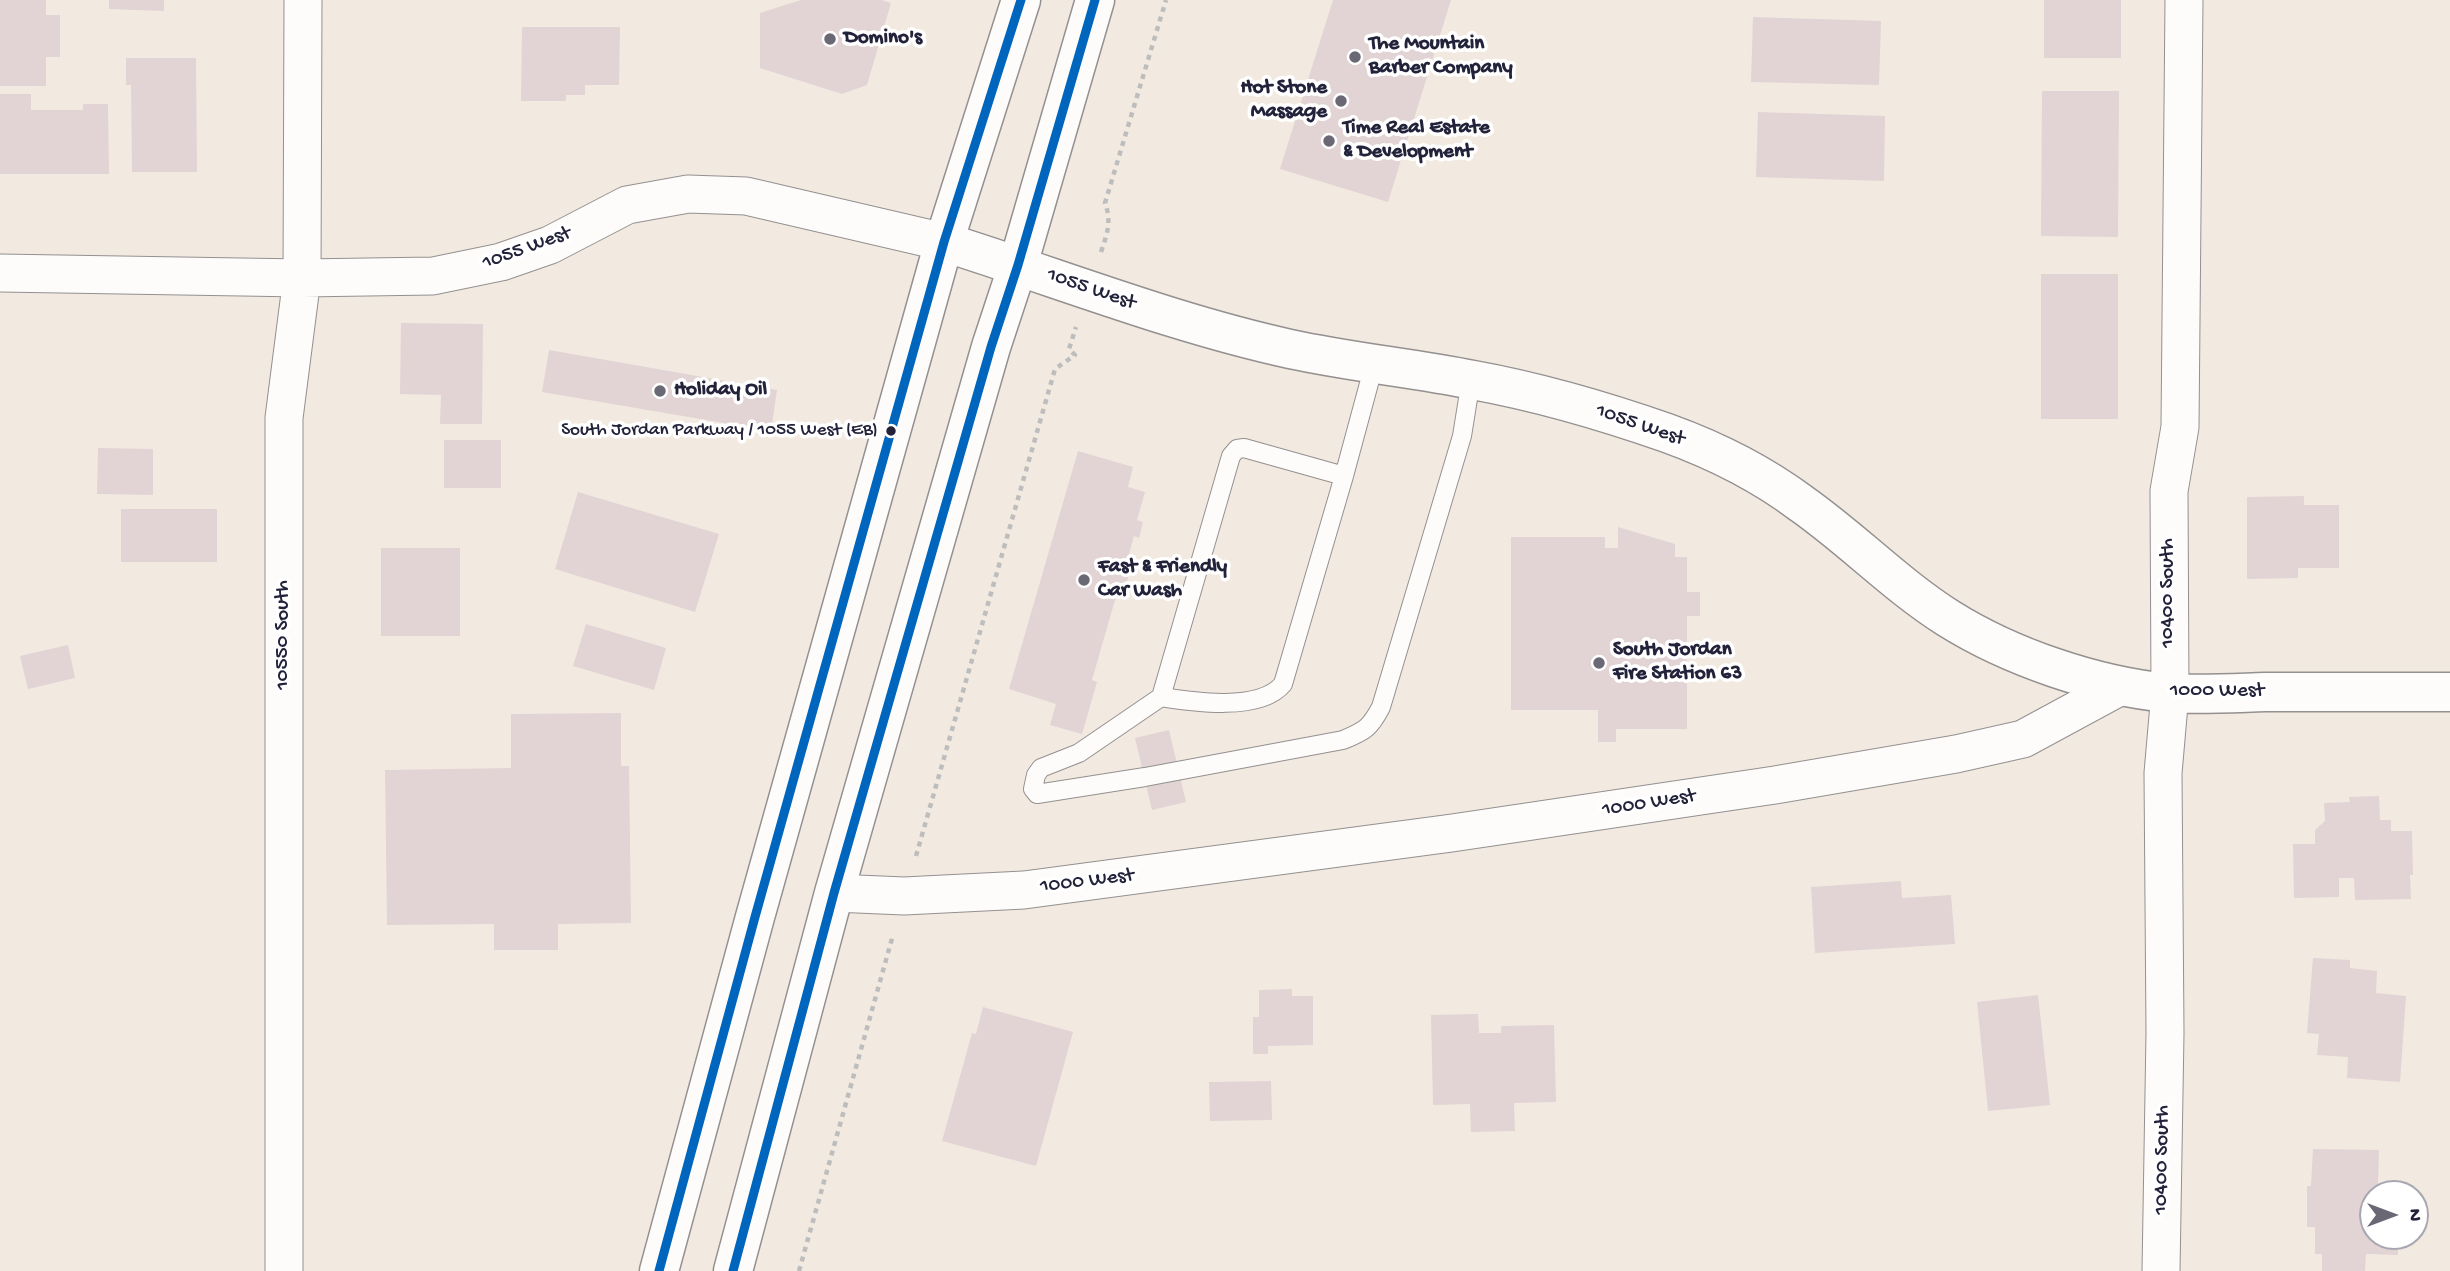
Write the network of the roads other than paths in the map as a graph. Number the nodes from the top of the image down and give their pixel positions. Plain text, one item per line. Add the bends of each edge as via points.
1 (303, 0) edge
2 (1021, 0) edge
3 (1095, 0) edge
4 (2184, 0) edge
5 (944, 242) junction
6 (1018, 265) junction
7 (0, 273) edge
8 (302, 278) junction
9 (1374, 365) junction
10 (1471, 380) junction
11 (1344, 476) junction
12 (2121, 686) junction
13 (2450, 692) edge
14 (2170, 693) junction
15 (1161, 696) junction
16 (832, 903) junction
17 (284, 1271) edge
18 (659, 1271) edge
19 (733, 1271) edge
20 (2161, 1271) edge

1 - 8 street, 10550 South
2 - 5 main road
3 - 6 main road
4 - 14 street, 10400 South via 2180,428 2169,491
5 - 6 main road, 1055 West
5 - 8 street, 1055 West via 746,196 688,194 626,205 550,245 449,274
5 - 18 main road
6 - 9 main road, 1055 West via 1288,349
6 - 16 main road via 990,347
7 - 8 street, 1055 West
8 - 17 street, 10550 South via 284,418
9 - 10 main road, 1055 West
9 - 11 lane
10 - 12 main road, 1055 West via 1598,410 1740,465 1802,503 1949,619 2061,670
10 - 15 lane via 1462,436 1381,707 1372,724 1343,740 1316,746 1042,794 1033,789 1041,768 1079,753
11 - 15 lane via 1283,684 1268,696 1215,704
11 - 15 lane via 1244,448 1231,456
12 - 14 main road, 1000 West
12 - 16 street, 1000 West via 2023,739 1775,785 1147,875 1024,890
13 - 14 main road, 1000 West
14 - 20 street, 10400 South via 2163,773
16 - 19 main road

